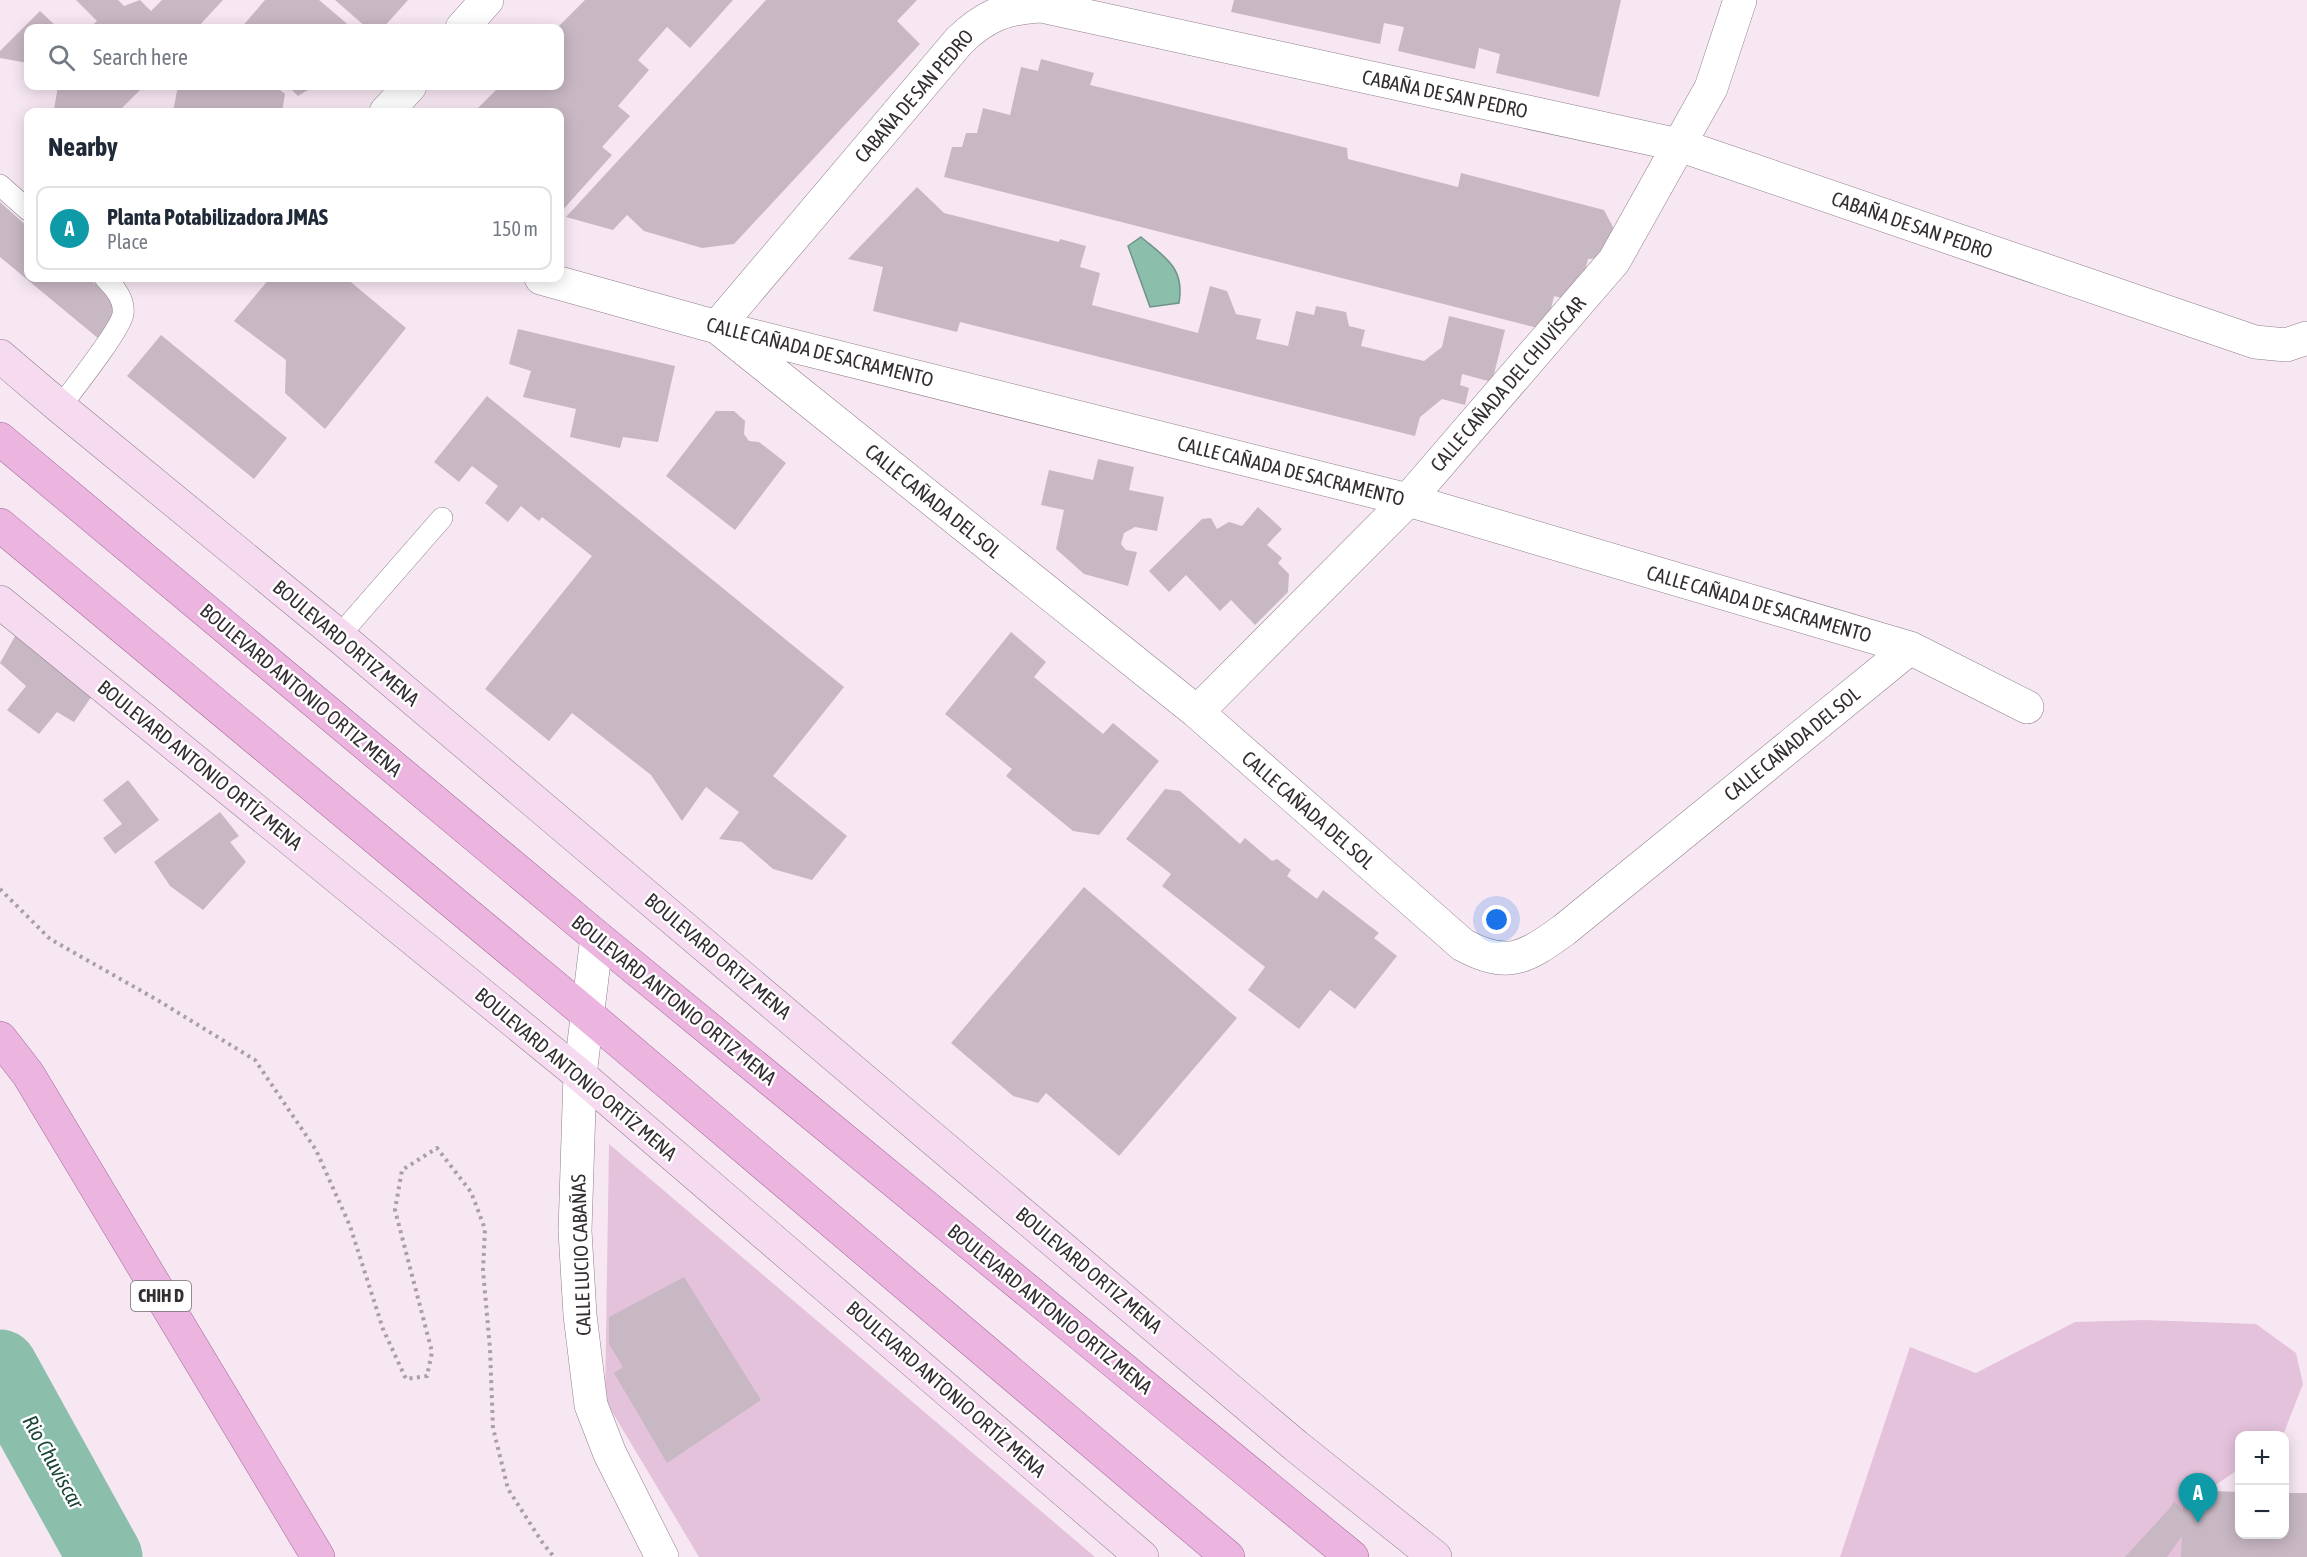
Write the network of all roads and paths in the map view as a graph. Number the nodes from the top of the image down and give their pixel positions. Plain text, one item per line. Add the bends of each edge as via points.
1 (487, 0) edge
2 (1740, 0) edge
3 (466, 24) edge
4 (406, 90) edge
5 (390, 108) edge
6 (1679, 145) junction
7 (0, 185) edge
8 (24, 206) edge
9 (109, 282) edge
10 (555, 282) edge
11 (717, 327) junction
12 (2297, 342) edge
13 (0, 356) edge
14 (60, 407) junction
15 (0, 439) edge
16 (1408, 500) junction
17 (442, 518) dead end
18 (0, 525) edge
19 (0, 602) edge
20 (339, 636) junction
21 (1910, 648) junction
22 (2027, 707) dead end
23 (1197, 712) junction
24 (0, 889) edge
25 (597, 937) junction
26 (587, 1014) junction
27 (0, 1038) edge
28 (580, 1075) junction
29 (318, 1557) edge
30 (554, 1557) edge
31 (662, 1557) edge
32 (1142, 1557) edge
33 (1228, 1557) edge
34 (1352, 1557) edge
35 (1435, 1557) edge

1 - 3 street
2 - 6 street, CALLE CAÑADA DEL CHUVÍSCAR via 1711,88
4 - 5 street
6 - 11 street, CABAÑA DE SAN PEDRO via 1070,11 1041,6 1013,8 978,24 959,41
6 - 12 street, CABAÑA DE SAN PEDRO via 2255,342
6 - 16 street, CALLE CAÑADA DEL CHUVÍSCAR via 1614,261
7 - 8 lane
9 - 14 lane via 118,290 123,313 116,329
10 - 11 street, CALLE CAÑADA DE SACRAMENTO
11 - 16 street, CALLE CAÑADA DE SACRAMENTO
11 - 23 street, CALLE CAÑADA DEL SOL
13 - 14 street, BOULEVARD ORTIZ MENA
14 - 20 street, BOULEVARD ORTIZ MENA
15 - 25 main road, BOULEVARD ANTONIO ORTIZ MENA
16 - 21 street, CALLE CAÑADA DE SACRAMENTO
16 - 23 street, CALLE CAÑADA DEL CHUVÍSCAR
17 - 20 lane
18 - 26 main road
19 - 28 street, BOULEVARD ANTONIO ORTÍZ MENA
20 - 35 street, BOULEVARD ORTIZ MENA via 1287,1438
21 - 22 street, CALLE CAÑADA DE SACRAMENTO
21 - 23 street, CALLE CAÑADA DEL SOL via 1564,930 1539,948 1518,957 1499,959 1463,945
24 - 30 path via 50,939 255,1060 315,1150 350,1226 383,1329 406,1379 427,1376 432,1352 395,1210 402,1170 437,1148 471,1192 485,1229 483,1270 493,1428 508,1489
25 - 26 street, CALLE LUCIO CABAÑAS
25 - 34 main road, BOULEVARD ANTONIO ORTIZ MENA
26 - 28 street, CALLE LUCIO CABAÑAS
26 - 33 main road
27 - 29 main road, CHIH D via 34,1084
28 - 31 street, CALLE LUCIO CABAÑAS via 575,1231 591,1405 610,1454
28 - 32 street, BOULEVARD ANTONIO ORTÍZ MENA

